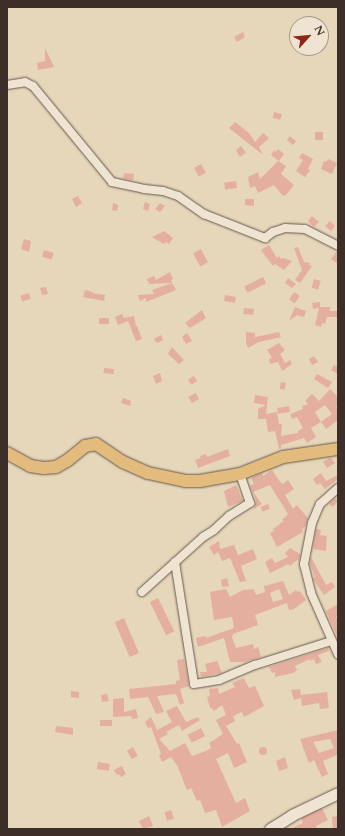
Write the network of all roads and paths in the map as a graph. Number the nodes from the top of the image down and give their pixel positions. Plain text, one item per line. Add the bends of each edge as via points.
1 (7, 84) edge
2 (338, 246) edge
3 (338, 449) edge
4 (7, 453) edge
5 (240, 474) junction
6 (338, 488) edge
7 (175, 562) junction
8 (142, 592) dead end
9 (331, 641) junction
10 (338, 654) edge
11 (338, 793) edge
12 (270, 829) edge

1 - 2 street via 25,82 33,86 112,182 178,196 204,214 265,238 285,228 305,229
3 - 5 main road via 283,457
4 - 5 main road via 30,466 44,468 56,466 85,446 96,444 123,462 185,481
5 - 7 street via 250,503 203,536
6 - 9 street via 320,504 312,523 304,564 311,593
7 - 8 street
7 - 9 street via 194,684 219,680 255,665
9 - 10 street
11 - 12 main road via 292,815

